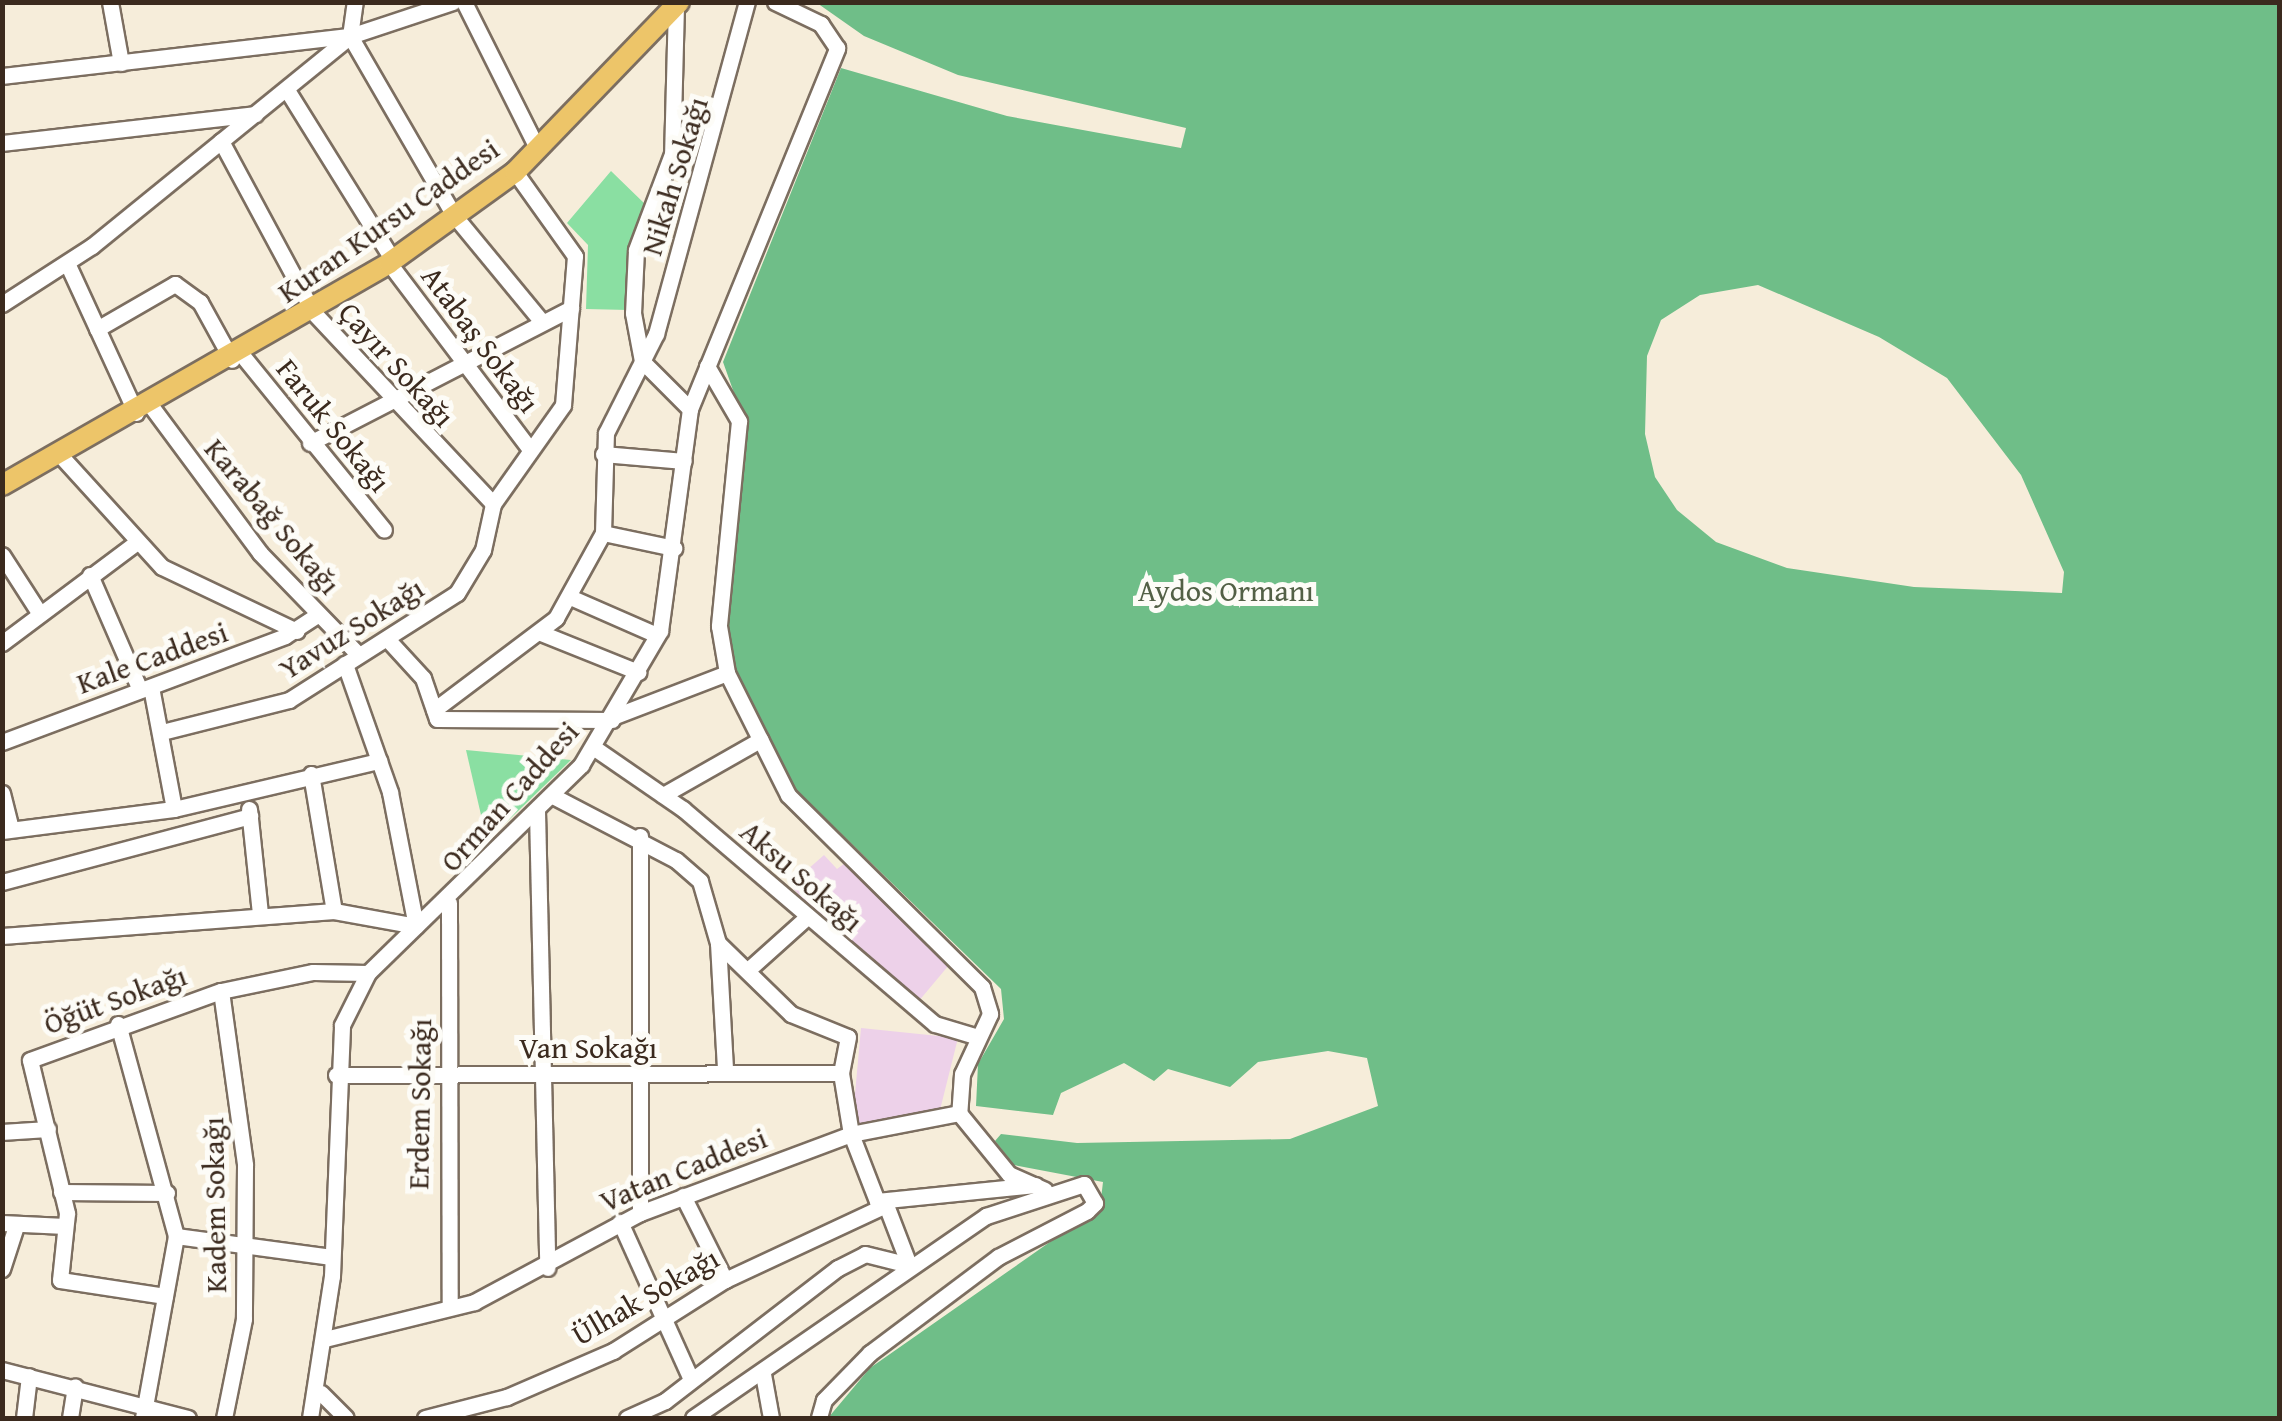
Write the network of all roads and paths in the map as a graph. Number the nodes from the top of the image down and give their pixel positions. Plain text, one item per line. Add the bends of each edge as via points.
1 (110, 2) edge
2 (355, 2) edge
3 (453, 2) edge
4 (464, 2) edge
5 (747, 2) edge
6 (774, 2) edge
7 (677, 3) edge
8 (418, 8) edge
9 (350, 36) junction
10 (120, 63) junction
11 (2, 76) edge
12 (286, 90) junction
13 (255, 114) junction
14 (221, 142) junction
15 (2, 143) edge
16 (536, 146) junction
17 (515, 172) junction
18 (453, 214) junction
19 (391, 261) junction
20 (67, 264) junction
21 (2, 304) edge
22 (571, 308) junction
23 (313, 312) junction
24 (542, 322) junction
25 (98, 330) junction
26 (237, 358) junction
27 (642, 362) junction
28 (464, 366) junction
29 (707, 366) junction
30 (396, 400) junction
31 (690, 409) junction
32 (143, 410) junction
33 (310, 443) junction
34 (529, 448) junction
35 (603, 454) junction
36 (60, 455) junction
37 (684, 461) junction
38 (2, 485) edge
39 (493, 504) junction
40 (384, 530) dead end
41 (603, 533) junction
42 (133, 544) junction
43 (674, 548) junction
44 (2, 555) edge
45 (90, 575) junction
46 (570, 598) junction
47 (40, 614) junction
48 (317, 615) junction
49 (297, 631) junction
50 (541, 633) junction
51 (658, 636) junction
52 (389, 641) junction
53 (2, 643) edge
54 (352, 659) junction
55 (638, 672) junction
56 (727, 673) junction
57 (146, 689) junction
58 (435, 714) junction
59 (613, 718) junction
60 (162, 732) junction
61 (760, 740) junction
62 (2, 742) edge
63 (593, 748) junction
64 (379, 761) junction
65 (311, 774) junction
66 (2, 793) edge
67 (664, 794) junction
68 (248, 795) junction
69 (551, 795) junction
70 (174, 810) junction
71 (536, 811) junction
72 (250, 816) junction
73 (7, 830) edge
74 (640, 836) junction
75 (2, 882) edge
76 (449, 903) junction
77 (334, 912) junction
78 (260, 914) junction
79 (808, 916) junction
80 (416, 926) junction
81 (2, 936) edge
82 (718, 943) junction
83 (748, 969) junction
84 (368, 973) junction
85 (220, 991) junction
86 (118, 1024) junction
87 (978, 1037) junction
88 (724, 1070) junction
89 (841, 1072) junction
90 (447, 1073) junction
91 (336, 1075) junction
92 (538, 1076) junction
93 (635, 1077) junction
94 (959, 1113) junction
95 (48, 1129) junction
96 (2, 1132) edge
97 (851, 1134) junction
98 (1040, 1188) junction
99 (61, 1192) junction
100 (167, 1193) junction
101 (682, 1196) junction
102 (886, 1205) junction
103 (640, 1212) junction
104 (620, 1222) junction
105 (9, 1224) edge
106 (66, 1226) junction
107 (176, 1236) junction
108 (243, 1251) junction
109 (332, 1257) junction
110 (909, 1265) junction
111 (547, 1268) junction
112 (2, 1269) edge
113 (725, 1280) junction
114 (165, 1296) junction
115 (450, 1305) junction
116 (668, 1318) junction
117 (326, 1340) junction
118 (2, 1370) edge
119 (763, 1374) junction
120 (29, 1376) junction
121 (691, 1380) junction
122 (74, 1386) junction
123 (320, 1393) junction
124 (144, 1412) edge
125 (24, 1418) edge
126 (70, 1418) edge
127 (188, 1418) edge
128 (224, 1418) edge
129 (310, 1418) edge
130 (346, 1418) edge
131 (424, 1418) edge
132 (627, 1418) edge
133 (693, 1418) edge
134 (770, 1418) edge
135 (819, 1418) edge

1 - 10 street
2 - 9 street
3 - 8 street
4 - 16 street
5 - 27 street, Nikah Sokağı via 725,106
6 - 29 street, Orman Caddesi via 821,24 837,48
7 - 16 main road, Kuran Kursu Caddesi
7 - 27 street via 672,154 634,266
8 - 9 street
9 - 10 street
9 - 12 street
9 - 18 street
10 - 11 street
12 - 13 street
12 - 19 street, Atabaş Sokağı
13 - 14 street
13 - 15 street
14 - 20 street
14 - 23 street, Çayır Sokağı
16 - 17 main road, Kuran Kursu Caddesi
17 - 18 main road, Kuran Kursu Caddesi
17 - 22 street, Yavuz Sokağı via 575,256
18 - 19 main road, Kuran Kursu Caddesi
18 - 24 street
19 - 23 main road, Kuran Kursu Caddesi
19 - 28 street, Atabaş Sokağı
20 - 21 street
20 - 25 street, Karabağ Sokağı
22 - 24 street
22 - 34 street, Yavuz Sokağı via 563,405
23 - 26 main road, Kuran Kursu Caddesi
23 - 30 street, Çayır Sokağı
24 - 28 street
25 - 26 street, Faruk Sokağı via 176,284 200,302
25 - 32 street, Karabağ Sokağı
26 - 32 main road, Kuran Kursu Caddesi
26 - 33 street, Faruk Sokağı
27 - 31 street
27 - 35 street, Nikah Sokağı via 618,400
28 - 30 street
28 - 34 street, Atabaş Sokağı
29 - 31 street, Orman Caddesi
29 - 56 street via 738,421 719,626
30 - 33 street
30 - 39 street, Çayır Sokağı
31 - 37 street, Orman Caddesi
32 - 36 main road, Kuran Kursu Caddesi
32 - 48 street, Karabağ Sokağı
33 - 40 street, Faruk Sokağı
34 - 39 street, Yavuz Sokağı
35 - 37 street
35 - 41 street, Nikah Sokağı
36 - 38 main road, Kuran Kursu Caddesi
36 - 42 street
37 - 43 street, Orman Caddesi
39 - 52 street, Yavuz Sokağı via 484,550 457,593
41 - 43 street
41 - 46 street
42 - 45 street
42 - 49 street via 194,586
43 - 51 street, Orman Caddesi
44 - 47 street
45 - 47 street
45 - 57 street
46 - 50 street
46 - 51 street
47 - 53 street
48 - 49 street, Kale Caddesi
48 - 54 street, Karabağ Sokağı
49 - 57 street, Kale Caddesi
50 - 55 street
50 - 58 street
51 - 55 street, Orman Caddesi
52 - 54 street, Yavuz Sokağı
52 - 58 street via 423,678
54 - 60 street, Yavuz Sokağı via 288,700
54 - 64 street, Karabağ Sokağı
55 - 59 street, Orman Caddesi
56 - 59 street
56 - 61 street
57 - 60 street
57 - 62 street, Kale Caddesi
58 - 59 street
59 - 63 street, Orman Caddesi
60 - 70 street
61 - 67 street
61 - 87 street via 788,795 982,988 990,1014
63 - 67 street, Aksu Sokağı
63 - 69 street, Orman Caddesi
64 - 65 street
64 - 80 street, Karabağ Sokağı
65 - 68 street
65 - 77 street
66 - 73 street
67 - 79 street, Aksu Sokağı
68 - 70 street
68 - 72 street
69 - 71 street, Orman Caddesi
69 - 74 street
70 - 73 street
71 - 76 street, Orman Caddesi
71 - 92 street
72 - 75 street
72 - 78 street
74 - 82 street via 700,881
74 - 93 street
76 - 80 street, Orman Caddesi
76 - 90 street, Erdem Sokağı
77 - 78 street
77 - 80 street
78 - 81 street
79 - 83 street
79 - 87 street, Aksu Sokağı via 935,1024
80 - 84 street, Orman Caddesi
82 - 83 street
82 - 88 street
83 - 89 street via 791,1014 848,1038
84 - 85 street, Öğüt Sokağı via 313,972
84 - 91 street, Orman Caddesi via 342,1025
85 - 86 street, Öğüt Sokağı
85 - 108 street, Kadem Sokağı via 238,1082
86 - 95 street, Öğüt Sokağı via 30,1060
86 - 100 street
87 - 94 street
88 - 89 street, Van Sokağı
88 - 93 street, Van Sokağı
89 - 97 street
90 - 91 street, Van Sokağı
90 - 92 street, Van Sokağı
90 - 115 street, Erdem Sokağı
91 - 109 street, Orman Caddesi
92 - 93 street, Van Sokağı
92 - 111 street
93 - 103 street
94 - 97 street, Vatan Caddesi
94 - 98 street via 1009,1174
95 - 96 street
95 - 99 street, Öğüt Sokağı
97 - 101 street, Vatan Caddesi
97 - 102 street
98 - 102 street, Ülhak Sokağı
98 - 110 street
98 - 135 street, Ülhak Sokağı via 1084,1184 1094,1203 998,1257 870,1353 824,1400
99 - 100 street
99 - 106 street, Öğüt Sokağı
100 - 107 street
101 - 103 street, Vatan Caddesi
101 - 113 street
102 - 110 street
102 - 113 street, Ülhak Sokağı
103 - 104 street, Vatan Caddesi
104 - 111 street, Vatan Caddesi
104 - 116 street
105 - 106 street
105 - 112 street
106 - 114 street, Öğüt Sokağı via 60,1280
107 - 108 street
107 - 114 street
108 - 109 street
108 - 128 street, Kadem Sokağı via 244,1319
109 - 117 street, Orman Caddesi
110 - 119 street
110 - 121 street via 866,1254 838,1268
111 - 115 street, Vatan Caddesi
113 - 116 street, Ülhak Sokağı
114 - 124 street
115 - 117 street, Vatan Caddesi
116 - 121 street
116 - 131 street, Ülhak Sokağı via 506,1397
117 - 123 street, Orman Caddesi
118 - 120 street
119 - 133 street
119 - 134 street
120 - 122 street
120 - 125 street
121 - 132 street
122 - 124 street
122 - 126 street
123 - 129 street, Orman Caddesi
123 - 130 street
124 - 127 street

